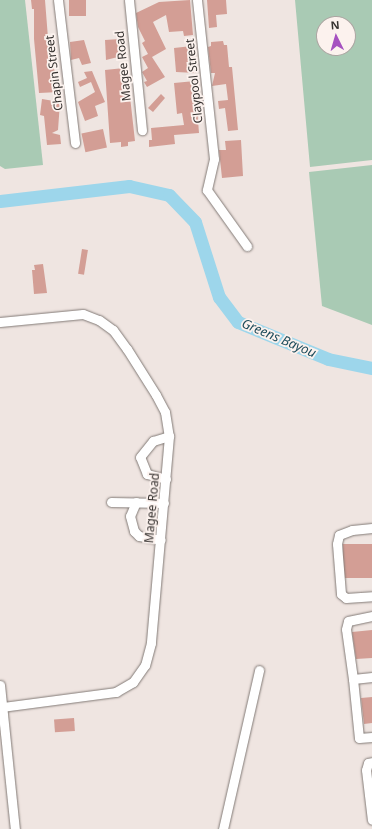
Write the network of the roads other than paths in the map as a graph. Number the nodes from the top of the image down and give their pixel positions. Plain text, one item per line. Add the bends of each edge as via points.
1 (58, 0) edge
2 (129, 0) edge
3 (197, 0) edge
4 (142, 130) dead end
5 (75, 143) dead end
6 (247, 246) dead end
7 (0, 322) edge
8 (169, 436) junction
9 (166, 479) junction
10 (111, 502) dead end
11 (136, 502) junction
12 (164, 504) junction
13 (372, 528) edge
14 (161, 540) junction
15 (372, 596) edge
16 (372, 616) edge
17 (259, 670) dead end
18 (372, 677) edge
19 (353, 679) junction
20 (0, 690) edge
21 (2, 707) junction
22 (372, 737) edge
23 (372, 762) edge
24 (372, 820) edge
25 (15, 829) edge
26 (223, 829) edge

1 - 5 street, Chapin Street
2 - 4 street, Magee Road
3 - 6 street, Claypool Street via 214,159 207,190
7 - 8 street, Magee Road via 83,314 99,320 113,330 127,348 156,395 165,412
8 - 9 street, Magee Road
8 - 9 street via 154,441 140,457 147,474
9 - 12 street, Magee Road
10 - 11 street
11 - 12 street
11 - 14 street via 130,516 134,531 139,536
12 - 14 street, Magee Road
13 - 15 street via 339,535 337,544 341,594 346,598
14 - 21 street, Magee Road via 151,643 145,665 133,682 116,692
16 - 19 street via 348,621 346,629
17 - 26 street
18 - 19 street
19 - 22 street via 359,738
20 - 21 street
21 - 25 street
23 - 24 street via 368,763 366,770

